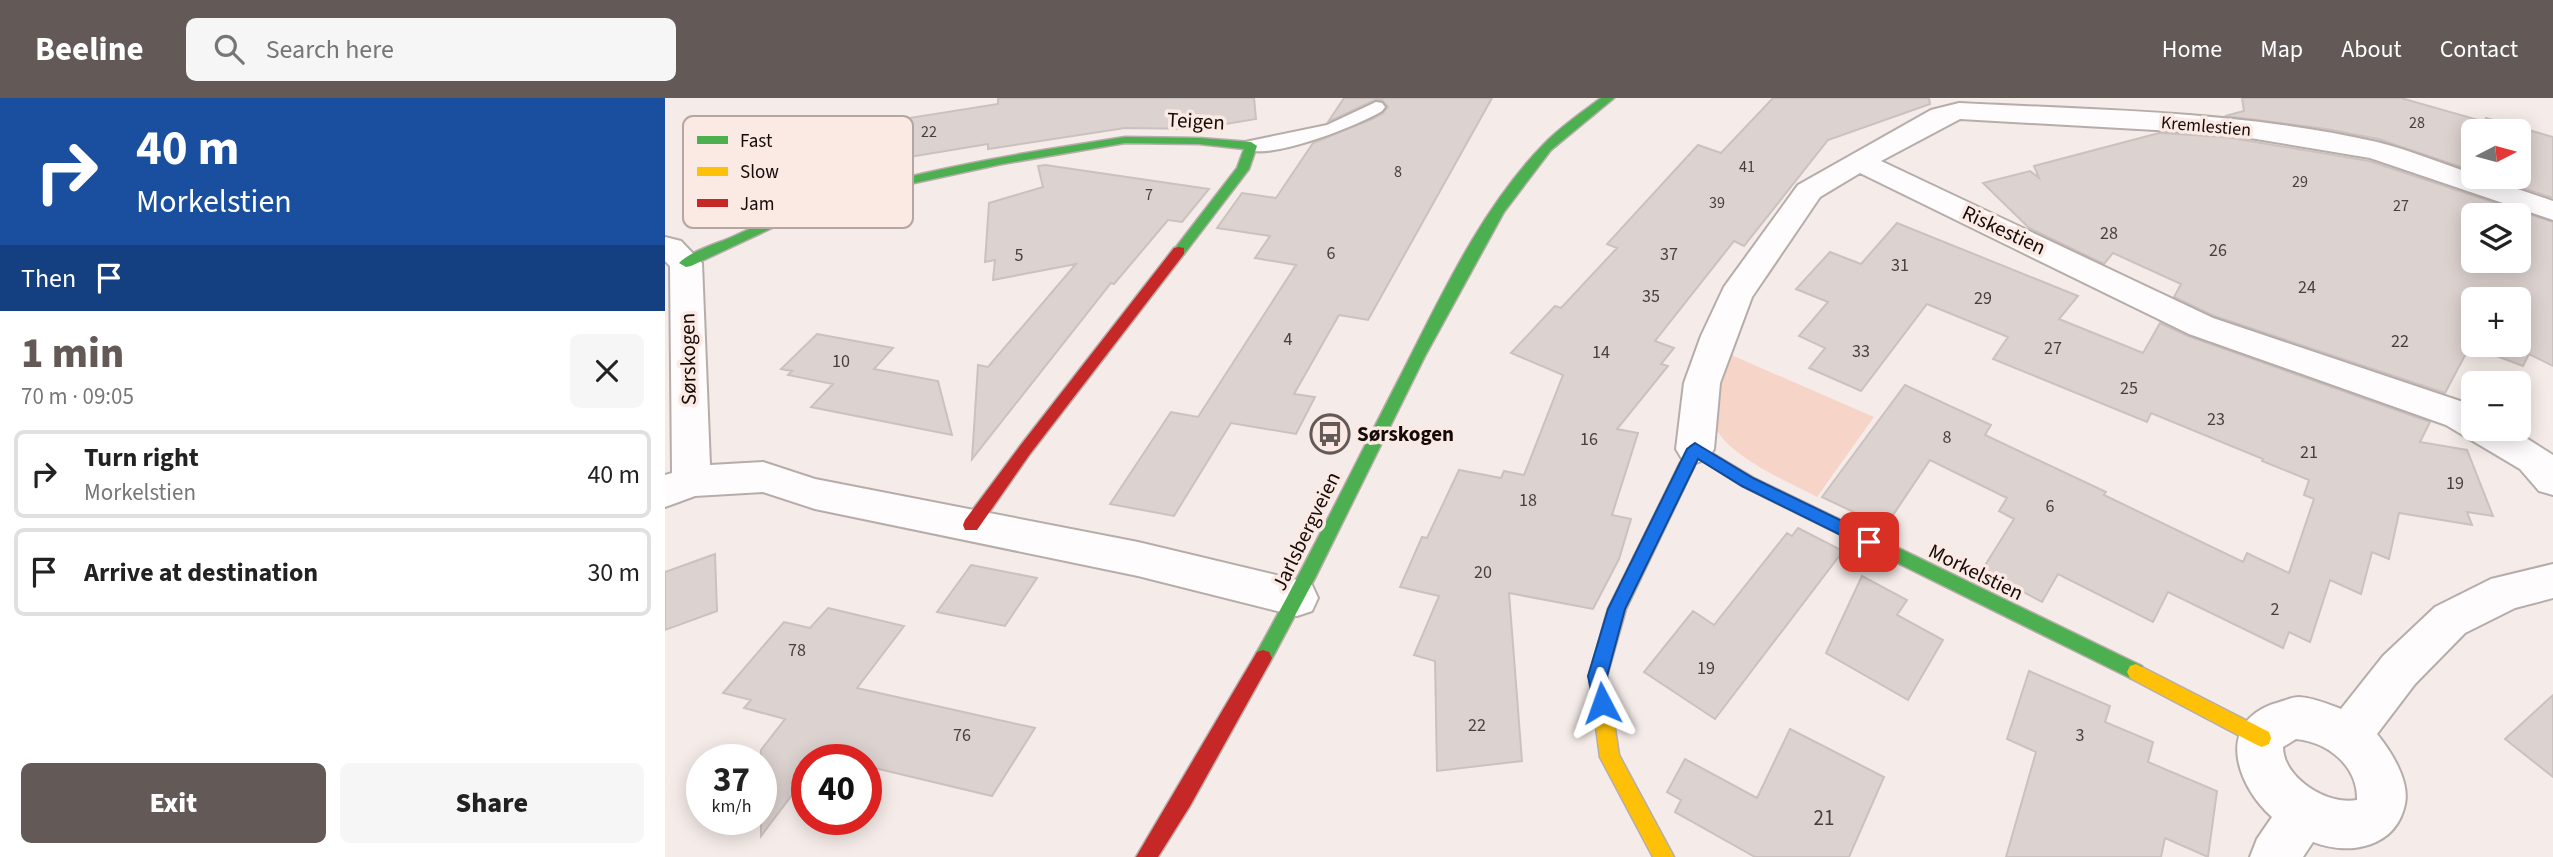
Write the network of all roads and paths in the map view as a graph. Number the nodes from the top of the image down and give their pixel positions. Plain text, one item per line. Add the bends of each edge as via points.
1 (1608, 98) edge
2 (1376, 107) dead end
3 (1251, 146) junction
4 (1859, 161) junction
5 (913, 180) edge
6 (2553, 211) edge
7 (753, 228) edge
8 (675, 255) edge
9 (2461, 416) edge
10 (2502, 441) edge
11 (1695, 449) junction
12 (2553, 480) edge
13 (678, 487) edge
14 (971, 525) junction
15 (2553, 581) edge
16 (1297, 598) junction
17 (2348, 736) junction
18 (2262, 737) junction
19 (2303, 813) junction
20 (1146, 857) edge
21 (1664, 857) edge
22 (2275, 857) edge

1 - 16 street, Jarlsbergveien via 1538,156 1486,229 1387,413
2 - 3 lane via 1336,127
3 - 5 street, Teigen via 1125,140
3 - 14 street, Teigen via 1243,169
4 - 6 street, Kremlestien via 1933,120 1959,111 2225,126 2377,151
4 - 9 street, Riskestien via 2201,326
4 - 11 street via 1809,191 1736,295 1702,383
7 - 8 street, Teigen
8 - 13 street, Sørskogen
10 - 12 street via 2533,459
11 - 18 street, Morkelstien via 1748,482
11 - 21 street via 1616,609 1598,676 1610,757
13 - 14 street, Sørskogen via 763,477 815,494
14 - 16 street, Sørskogen
15 - 17 street via 2506,592 2450,620 2399,670
16 - 20 street, Jarlsbergveien
17 - 18 street via 2313,719 2296,718 2281,720
17 - 19 street via 2376,768 2382,802 2375,815 2362,824 2343,826
18 - 19 street via 2259,752 2271,785
19 - 22 street

